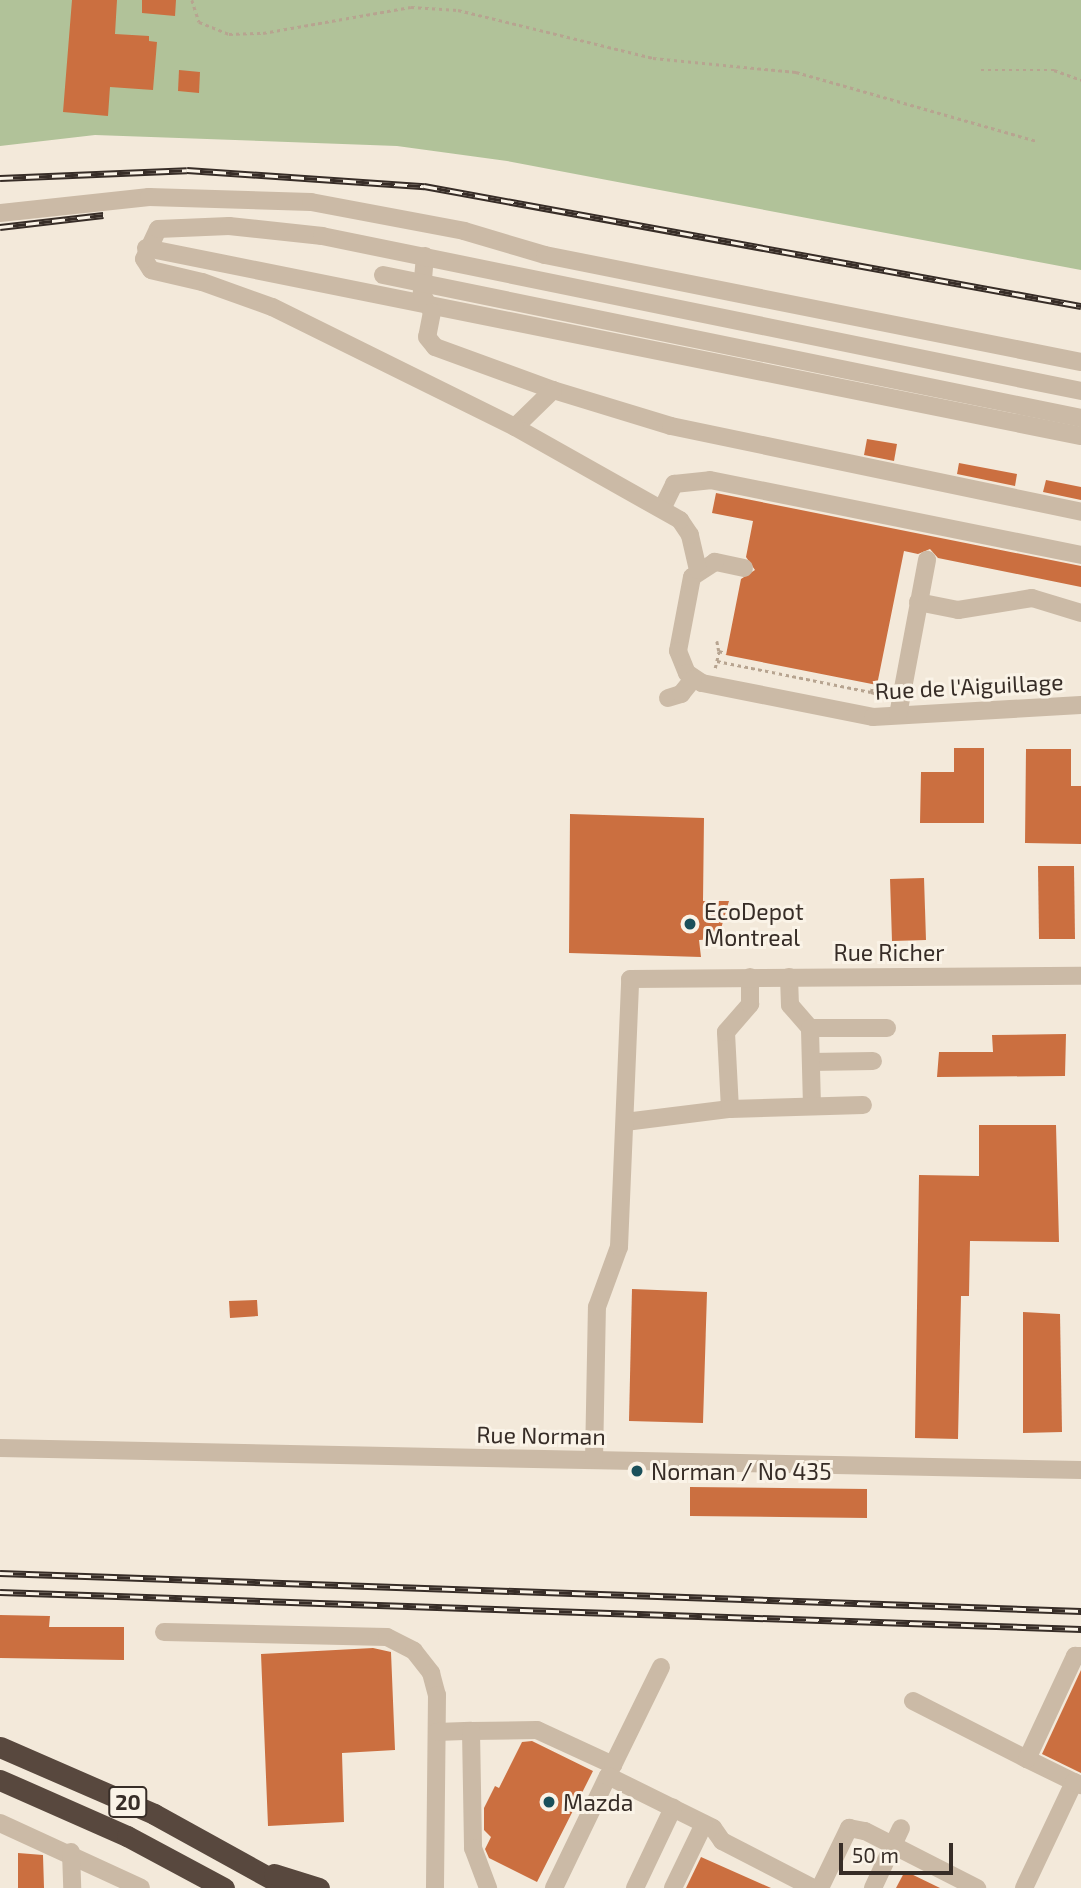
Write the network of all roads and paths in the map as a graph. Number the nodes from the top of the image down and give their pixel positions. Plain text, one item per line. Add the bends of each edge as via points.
1 (192, 0) edge
2 (981, 70) dead end
3 (1081, 80) edge
4 (1036, 141) dead end
5 (0, 213) edge
6 (146, 248) junction
7 (425, 256) junction
8 (383, 275) dead end
9 (421, 283) junction
10 (427, 303) junction
11 (1081, 362) edge
12 (553, 390) junction
13 (1081, 391) edge
14 (1081, 418) edge
15 (515, 427) junction
16 (1081, 436) edge
17 (662, 509) junction
18 (1081, 512) edge
19 (1081, 555) edge
20 (927, 561) dead end
21 (744, 568) dead end
22 (698, 570) junction
23 (918, 602) junction
24 (1081, 613) edge
25 (717, 641) dead end
26 (719, 651) junction
27 (726, 653) dead end
28 (717, 661) junction
29 (786, 667) dead end
30 (714, 675) dead end
31 (785, 675) junction
32 (693, 679) junction
33 (873, 685) dead end
34 (668, 698) dead end
35 (1081, 705) edge
36 (898, 715) junction
37 (1081, 976) edge
38 (750, 977) junction
39 (789, 977) junction
40 (810, 1028) junction
41 (887, 1028) dead end
42 (873, 1061) dead end
43 (811, 1062) junction
44 (863, 1105) dead end
45 (812, 1106) junction
46 (730, 1110) junction
47 (625, 1122) junction
48 (0, 1448) edge
49 (594, 1460) junction
50 (1081, 1470) edge
51 (164, 1632) dead end
52 (1081, 1656) edge
53 (661, 1668) dead end
54 (913, 1701) dead end
55 (471, 1731) junction
56 (437, 1732) junction
57 (0, 1747) edge
58 (1027, 1759) junction
59 (610, 1770) junction
60 (0, 1780) edge
61 (1077, 1783) edge
62 (673, 1808) junction
63 (0, 1823) edge
64 (704, 1824) junction
65 (901, 1828) dead end
66 (893, 1846) junction
67 (71, 1852) junction
68 (252, 1867) junction
69 (72, 1888) edge
70 (141, 1888) edge
71 (224, 1888) edge
72 (288, 1888) edge
73 (319, 1888) edge
74 (435, 1888) edge
75 (488, 1888) edge
76 (554, 1888) edge
77 (635, 1888) edge
78 (673, 1888) edge
79 (813, 1888) edge
80 (820, 1888) edge
81 (873, 1888) edge
82 (977, 1888) edge
83 (1024, 1888) edge

1 - 4 path via 199,22 229,34 263,33 411,8 458,10 653,58 796,72
2 - 3 path via 1054,70
5 - 11 street via 149,197 311,202 464,231 545,255
6 - 7 street via 161,227 200,225 310,234
6 - 10 street
6 - 15 street via 144,260 151,271 202,282 272,307
7 - 9 street
7 - 13 street
8 - 9 street
9 - 10 street
9 - 14 street
10 - 12 street via 432,318 427,337 432,345
10 - 16 street
12 - 15 street
12 - 18 street via 671,426
15 - 17 street
17 - 19 street via 674,484 710,480
17 - 22 street via 688,529
20 - 23 street
21 - 22 street via 715,562
22 - 32 street via 682,616 678,651 683,668
23 - 24 street via 958,610 1032,598
23 - 36 street
25 - 26 path
26 - 27 path
26 - 28 path
28 - 30 path
28 - 31 path
29 - 31 path
31 - 33 path via 871,692
32 - 34 street via 681,694
32 - 36 street, Rue de l'Aiguillage via 869,717
35 - 36 street, Rue de l'Aiguillage
37 - 39 street, Rue Richer
38 - 39 street, Rue Richer
38 - 46 street via 750,1004 726,1032
38 - 47 street, Rue Richer via 630,979
39 - 40 street via 790,1005
40 - 41 street
40 - 43 street
42 - 43 street
43 - 45 street
44 - 45 street
45 - 46 street
46 - 47 street
47 - 49 street via 619,1247 597,1307
48 - 49 street, Rue Norman
49 - 50 street, Rue Norman
51 - 56 street via 394,1638 414,1651 430,1673 437,1695
52 - 58 street via 1074,1656
53 - 59 street
54 - 58 street
55 - 56 street
55 - 59 street via 537,1730
55 - 75 street via 473,1848
56 - 74 street
57 - 68 highway, 20 via 113,1794
58 - 61 street
59 - 62 street
59 - 76 street
60 - 71 highway, 20 via 127,1836
61 - 83 street
62 - 64 street
62 - 77 street
63 - 67 street
64 - 78 street
64 - 79 street via 722,1841
65 - 66 street
66 - 80 street via 849,1828
66 - 81 street
66 - 82 street
67 - 69 street
67 - 70 street
68 - 72 highway, 20
68 - 73 highway

